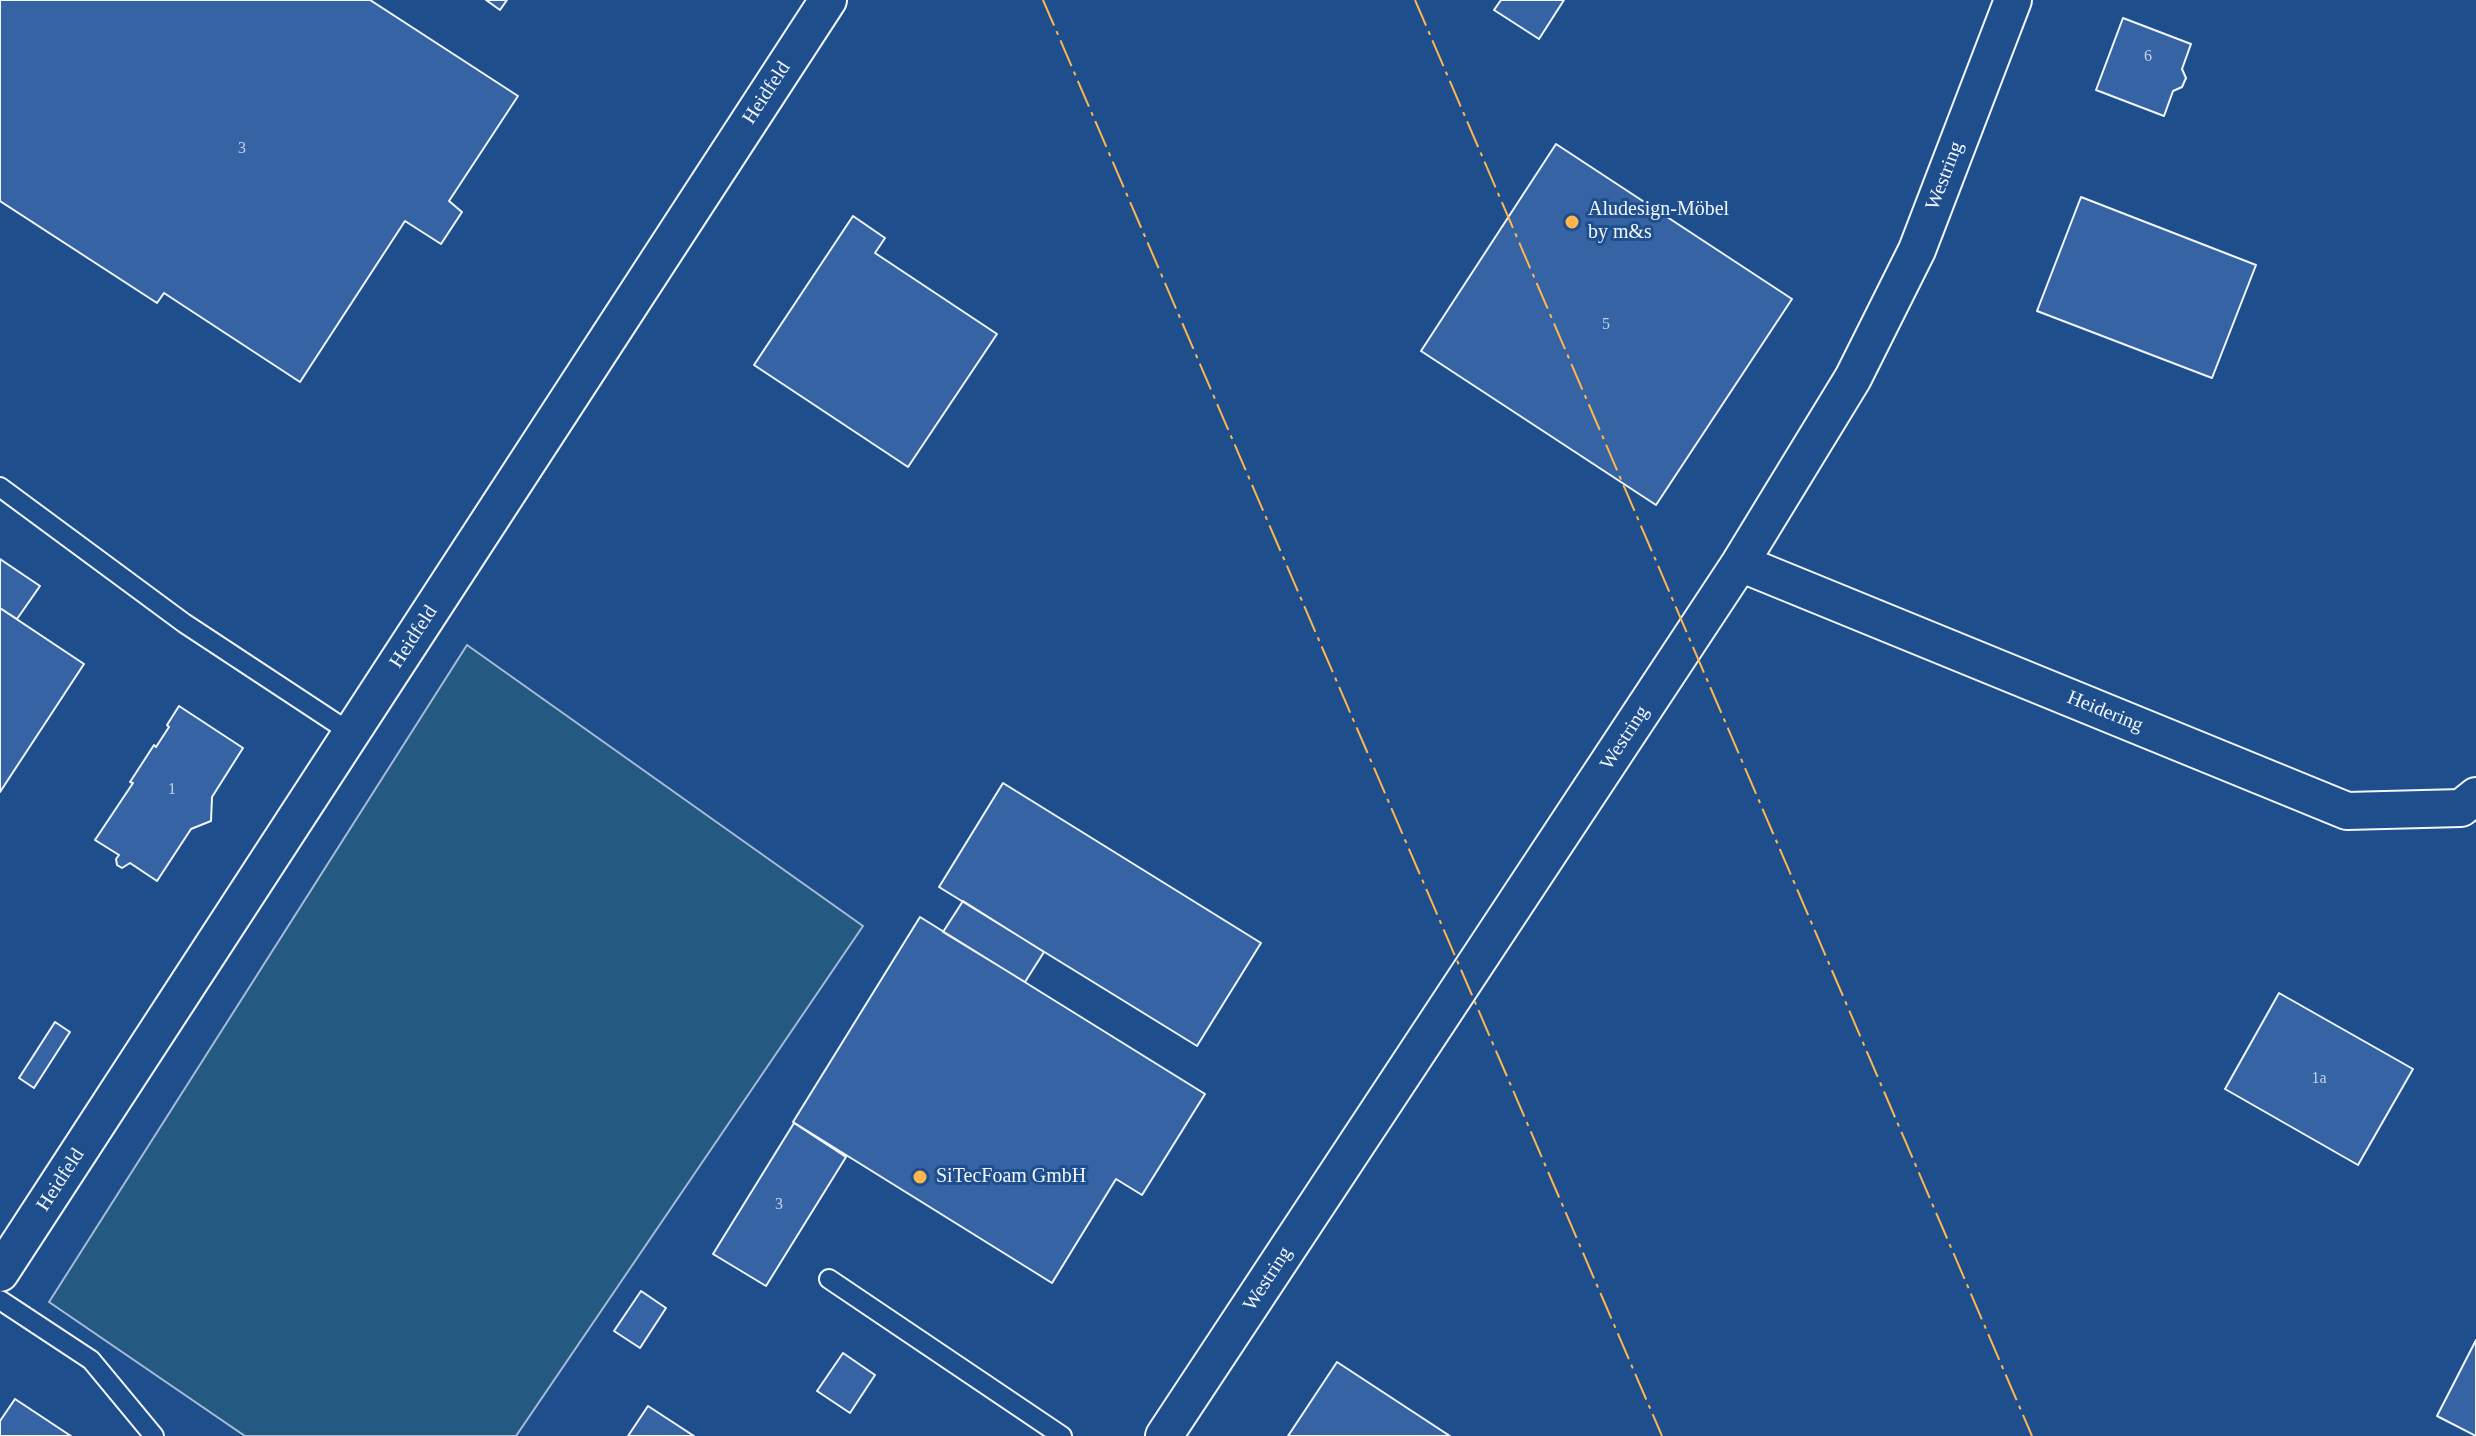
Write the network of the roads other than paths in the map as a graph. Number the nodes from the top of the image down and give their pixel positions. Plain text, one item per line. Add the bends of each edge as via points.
1 (828, 0) edge
2 (2013, 0) edge
3 (0, 487) edge
4 (1740, 563) junction
5 (351, 733) junction
6 (2476, 796) edge
7 (0, 1273) edge
8 (829, 1279) dead end
9 (0, 1300) edge
10 (154, 1436) edge
11 (1062, 1436) edge
12 (1164, 1436) edge

1 - 5 street, Heidfeld
2 - 4 street, Westring via 1917,250 1853,378
3 - 5 lane via 184,623
4 - 6 street, Heidering via 2347,811 2461,808
4 - 12 street, Westring
5 - 7 street, Heidfeld
8 - 11 lane
9 - 10 lane via 91,1360

